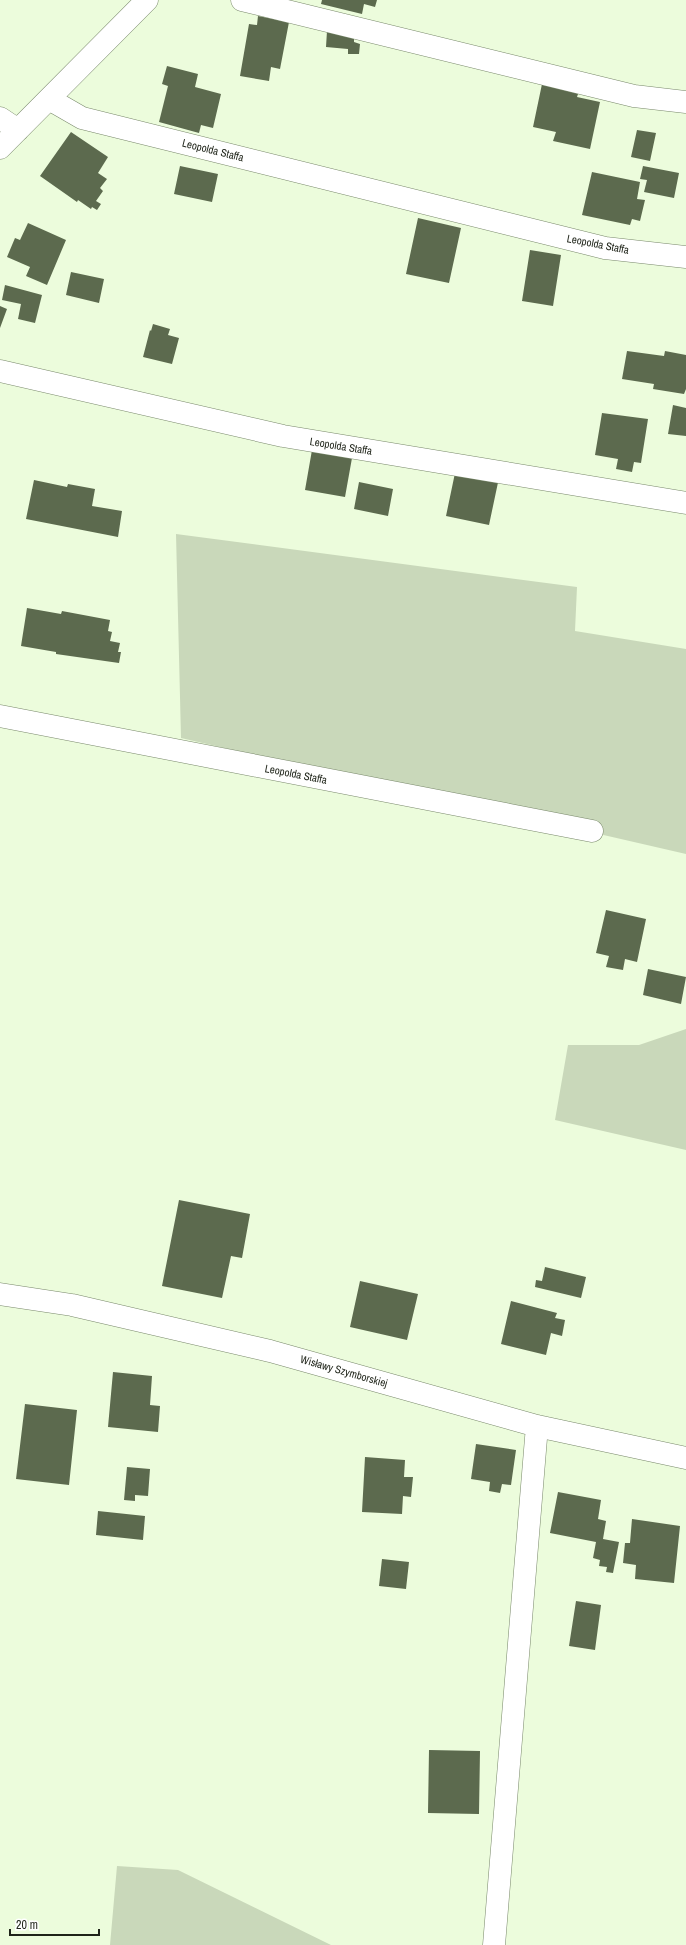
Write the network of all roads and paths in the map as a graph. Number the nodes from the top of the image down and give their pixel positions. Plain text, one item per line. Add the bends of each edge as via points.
1 (147, 0) edge
2 (242, 0) edge
3 (49, 99) junction
4 (686, 102) edge
5 (0, 118) edge
6 (18, 130) junction
7 (0, 148) edge
8 (686, 258) edge
9 (0, 371) edge
10 (686, 503) edge
11 (0, 716) edge
12 (592, 831) dead end
13 (0, 1294) edge
14 (538, 1426) junction
15 (686, 1458) edge
16 (494, 1945) edge

1 - 3 street
2 - 4 street via 634,96
3 - 6 street
3 - 8 street, Leopolda Staffa via 82,118 605,248
5 - 6 street
6 - 7 street
9 - 10 street, Leopolda Staffa via 282,436
11 - 12 street, Leopolda Staffa
13 - 14 street, Wisławy Szymborskiej via 72,1305 270,1350
14 - 15 street, Wisławy Szymborskiej
14 - 16 street

